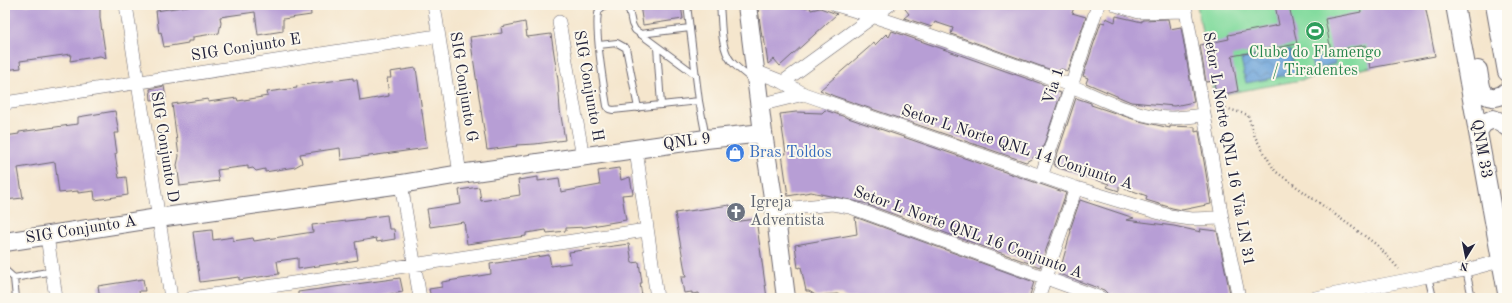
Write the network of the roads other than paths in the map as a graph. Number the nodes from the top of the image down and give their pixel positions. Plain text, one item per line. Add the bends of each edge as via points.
1 (126, 5) edge
2 (434, 5) edge
3 (605, 5) edge
4 (628, 5) edge
5 (687, 5) edge
6 (720, 5) edge
7 (747, 5) edge
8 (836, 5) edge
9 (889, 5) edge
10 (1098, 5) edge
11 (1116, 5) edge
12 (1455, 5) edge
13 (1459, 5) edge
14 (1495, 5) edge
15 (1186, 8) edge
16 (873, 16) junction
17 (560, 22) dead end
18 (690, 28) junction
19 (640, 34) junction
20 (437, 36) junction
21 (599, 44) junction
22 (658, 47) junction
23 (1507, 72) edge
24 (696, 76) junction
25 (756, 77) junction
26 (137, 82) junction
27 (783, 82) junction
28 (1072, 85) junction
29 (1507, 91) edge
30 (804, 94) junction
31 (700, 101) junction
32 (5, 103) edge
33 (661, 105) junction
34 (759, 105) junction
35 (638, 108) junction
36 (1204, 115) junction
37 (1507, 127) edge
38 (1478, 131) junction
39 (763, 133) junction
40 (706, 140) junction
41 (636, 150) junction
42 (583, 157) junction
43 (460, 174) junction
44 (1041, 177) junction
45 (401, 184) junction
46 (1076, 188) junction
47 (775, 210) junction
48 (158, 218) junction
49 (1222, 218) junction
50 (646, 230) junction
51 (47, 236) junction
52 (5, 242) edge
53 (1500, 261) junction
54 (415, 264) junction
55 (5, 270) edge
56 (1466, 270) junction
57 (53, 272) junction
58 (1428, 276) junction
59 (14, 278) junction
60 (1045, 278) junction
61 (1507, 293) edge
62 (16, 298) edge
63 (56, 298) edge
64 (171, 298) edge
65 (192, 298) edge
66 (420, 298) edge
67 (656, 298) edge
68 (786, 298) edge
69 (1038, 298) edge
70 (1101, 298) edge
71 (1239, 298) edge
72 (1315, 298) edge
73 (1433, 298) edge
74 (1472, 298) edge

1 - 26 street
2 - 20 street, SIG Conjunto G
3 - 21 lane via 597,13
4 - 19 lane via 632,24
5 - 18 lane
6 - 25 lane via 727,54 736,66
7 - 25 street
8 - 16 street
9 - 16 street
10 - 28 street, Via 1
11 - 15 street via 1139,12
12 - 38 street, QNM 33
13 - 29 street via 1470,28 1482,89 1491,97 1501,96
14 - 23 street
15 - 36 street, Setor L Norte QNL 16 Via LN 31
16 - 27 street
16 - 28 street
17 - 42 street, SIG Conjunto H
18 - 19 lane
18 - 24 lane
19 - 22 lane
20 - 26 street, SIG Conjunto E
20 - 43 street, SIG Conjunto G
21 - 35 lane via 617,43 626,48
21 - 35 lane via 607,106 613,110
22 - 24 lane
22 - 33 lane
24 - 31 lane
25 - 27 street, Setor L Norte QNL 14 Conjunto A
25 - 34 street
26 - 32 street, SIG Conjunto E
26 - 48 street, SIG Conjunto D
27 - 30 street, Setor L Norte QNL 14 Conjunto A
28 - 36 street via 1123,108 1153,116 1171,118
28 - 44 street, Via 1
30 - 34 street
30 - 44 street, Setor L Norte QNL 14 Conjunto A
31 - 33 lane
31 - 40 lane
33 - 35 lane
34 - 39 street
36 - 49 street, Setor L Norte QNL 16 Via LN 31
37 - 38 street via 1493,119 1484,123
38 - 53 street, QNM 33
39 - 40 street, QNL 9
39 - 47 street
40 - 41 street, QNL 9
41 - 42 street, QNL 9
41 - 50 street
42 - 43 street, QNL 9
43 - 45 street, QNL 9
44 - 46 street, Setor L Norte QNL 14 Conjunto A
45 - 48 street, SIG Conjunto A
45 - 54 street
46 - 49 street, Setor L Norte QNL 14 Conjunto A via 1170,216 1191,219
46 - 60 street
47 - 60 street, Setor L Norte QNL 16 Conjunto A via 832,204 850,206
47 - 68 street
48 - 51 street, SIG Conjunto A
48 - 64 street, SIG Conjunto D
49 - 71 street, Setor L Norte QNL 16 Via LN 31
50 - 54 street
50 - 67 street
51 - 52 street, SIG Conjunto A
51 - 57 street
53 - 56 street
53 - 61 street, QNM 33
54 - 65 street
54 - 66 street
55 - 59 lane
56 - 58 street
56 - 74 lane
57 - 59 lane
57 - 63 street
58 - 72 street
58 - 73 lane
59 - 62 lane
60 - 69 street
60 - 70 street, Setor L Norte QNL 16 Conjunto A

